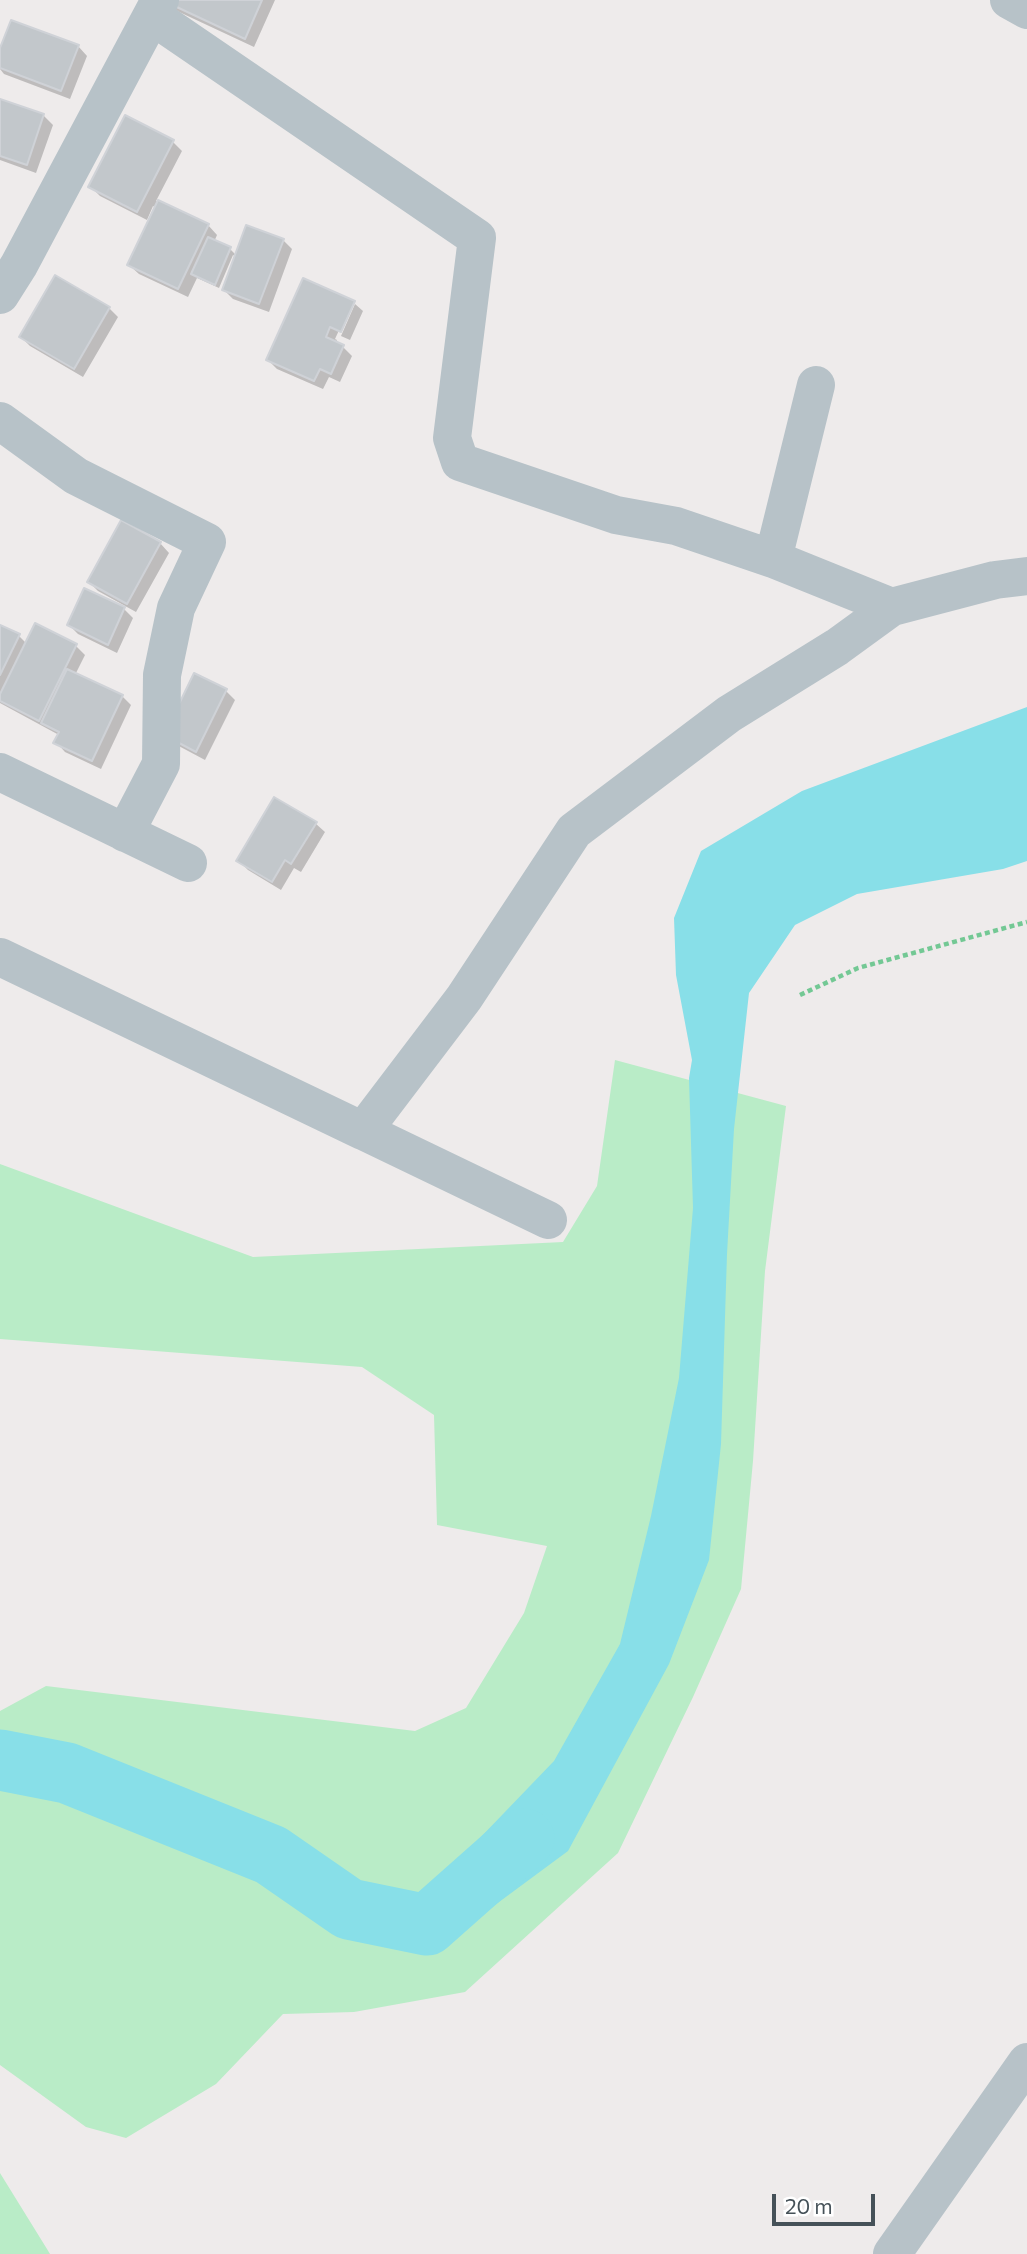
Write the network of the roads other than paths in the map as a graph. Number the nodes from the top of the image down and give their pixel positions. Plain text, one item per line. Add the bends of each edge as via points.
1 (1009, 0) edge
2 (156, 8) edge
3 (1027, 10) edge
4 (0, 295) edge
5 (816, 385) dead end
6 (0, 421) edge
7 (773, 559) junction
8 (1027, 576) edge
9 (892, 607) junction
10 (0, 772) edge
11 (125, 833) junction
12 (188, 863) dead end
13 (0, 957) edge
14 (363, 1131) junction
15 (548, 1220) dead end
16 (1027, 2062) edge
17 (892, 2254) edge

1 - 3 street
2 - 4 street
2 - 7 street via 478,238 452,438 460,463 616,515 677,526
5 - 7 street
6 - 11 street via 76,476 207,542 176,608 162,675 161,764
7 - 9 street
8 - 9 street
9 - 14 street via 729,714 574,831 464,998
10 - 11 street
11 - 12 street
13 - 14 street
14 - 15 street
16 - 17 street

